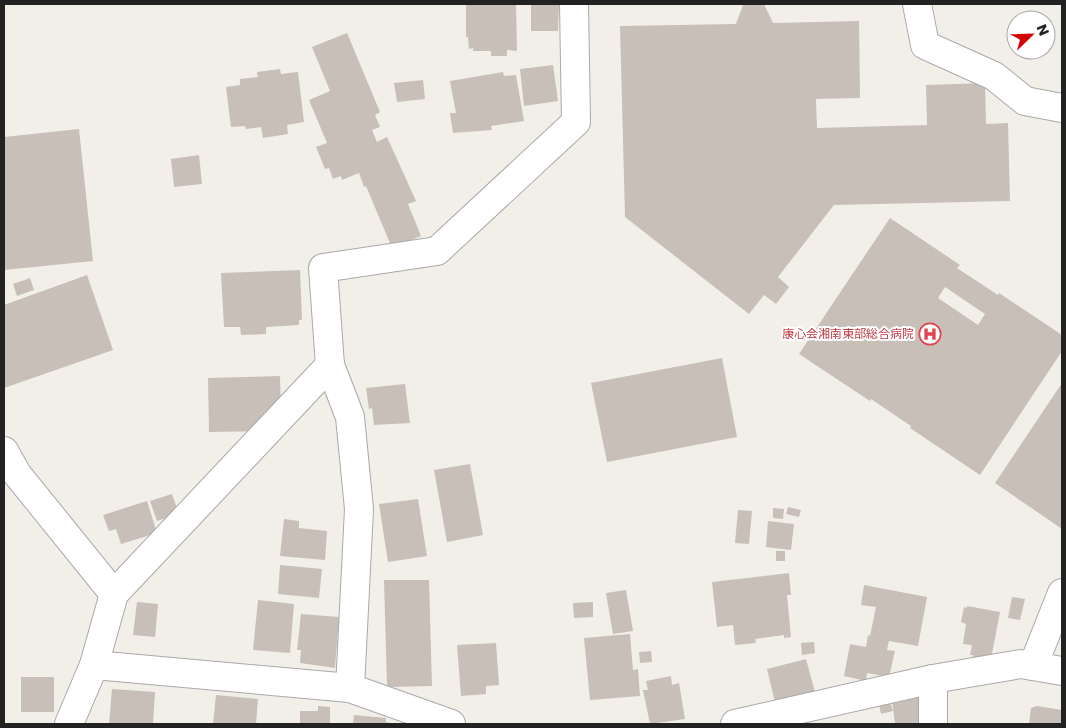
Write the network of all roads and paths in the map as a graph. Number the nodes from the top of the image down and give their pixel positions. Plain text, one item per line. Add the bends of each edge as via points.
1 (574, 4) edge
2 (917, 4) edge
3 (1062, 108) edge
4 (330, 365) junction
5 (4, 451) edge
6 (114, 594) junction
7 (1062, 594) edge
8 (94, 665) junction
9 (1033, 666) junction
10 (1062, 671) edge
11 (933, 680) junction
12 (350, 688) junction
13 (69, 724) edge
14 (451, 724) edge
15 (735, 724) edge
16 (933, 724) edge

1 - 4 street via 576,122 437,251 323,268
2 - 3 street via 925,45 994,76 1025,101
4 - 6 street
4 - 12 street via 350,417 359,509
5 - 6 street via 17,474
6 - 8 street
7 - 9 street
8 - 12 street
8 - 13 street
9 - 10 street
9 - 11 street via 1021,664
11 - 15 street
11 - 16 street
12 - 14 street

